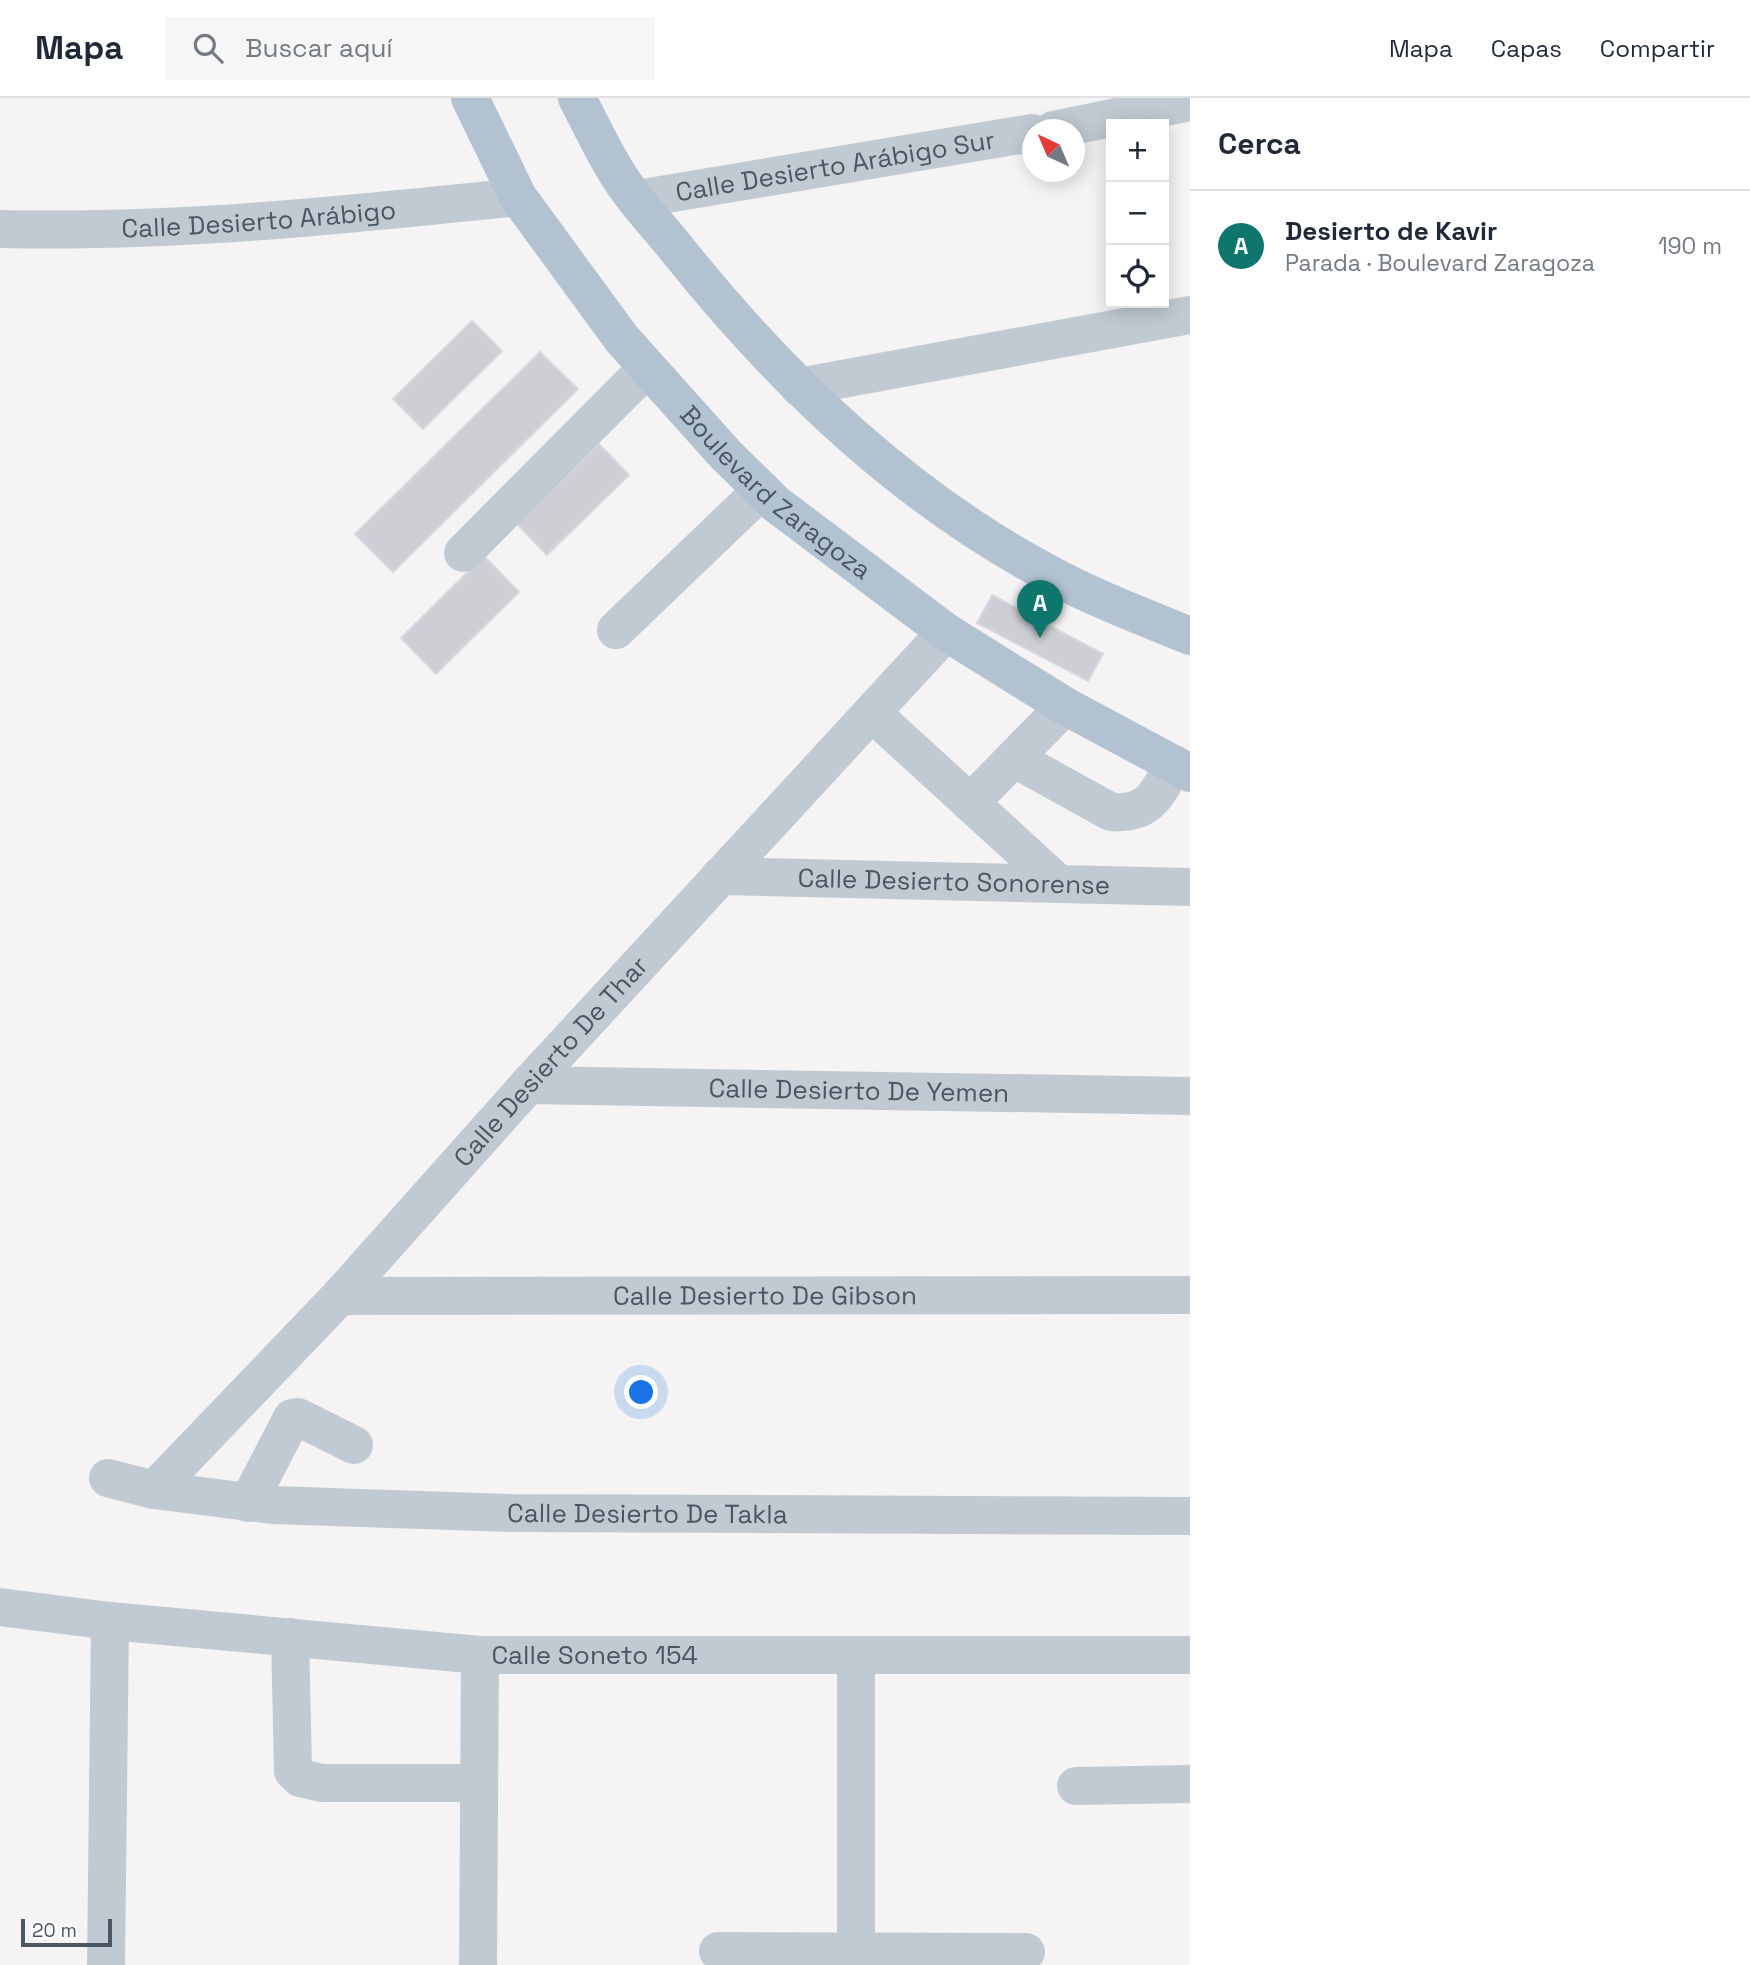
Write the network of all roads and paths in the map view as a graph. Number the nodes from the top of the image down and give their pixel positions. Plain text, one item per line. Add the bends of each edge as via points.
1 (470, 98) edge
2 (577, 98) edge
3 (1190, 102) edge
4 (1085, 123) edge
5 (1022, 135) edge
6 (518, 197) junction
7 (638, 199) junction
8 (0, 229) edge
9 (1190, 314) edge
10 (647, 368) junction
11 (799, 387) junction
12 (762, 491) junction
13 (463, 553) dead end
14 (616, 630) dead end
15 (946, 632) junction
16 (1190, 636) edge
17 (1065, 706) junction
18 (872, 713) junction
19 (1016, 759) junction
20 (1182, 769) edge
21 (970, 803) junction
22 (720, 876) junction
23 (1059, 884) junction
24 (1190, 887) edge
25 (528, 1085) junction
26 (1190, 1096) edge
27 (1190, 1295) edge
28 (341, 1296) junction
29 (354, 1445) dead end
30 (108, 1478) dead end
31 (154, 1490) junction
32 (248, 1503) junction
33 (1190, 1516) edge
34 (6, 1604) edge
35 (110, 1620) junction
36 (290, 1637) junction
37 (480, 1655) junction
38 (856, 1655) junction
39 (1190, 1656) edge
40 (479, 1783) junction
41 (1190, 1784) edge
42 (1076, 1786) dead end
43 (718, 1951) dead end
44 (1026, 1952) dead end
45 (855, 1959) edge
46 (106, 1965) edge
47 (478, 1965) edge

1 - 6 main road, Boulevard Zaragoza
2 - 7 main road via 617,175
3 - 4 street
5 - 7 street, Calle Desierto Arábigo Sur
6 - 8 street, Calle Desierto Arábigo via 143,230
6 - 10 main road, Boulevard Zaragoza
7 - 11 main road via 719,302
9 - 11 street
10 - 12 main road, Boulevard Zaragoza
10 - 13 street
11 - 16 main road via 889,468 987,537 1102,601
12 - 14 street
12 - 15 main road, Boulevard Zaragoza
15 - 17 main road, Boulevard Zaragoza
15 - 18 street, Calle Desierto De Thar
17 - 19 street
17 - 20 main road, Boulevard Zaragoza
18 - 21 street
18 - 22 street, Calle Desierto De Thar
19 - 20 street via 1111,812 1129,813 1145,807
19 - 21 street
21 - 23 street
22 - 23 street, Calle Desierto Sonorense
22 - 25 street, Calle Desierto De Thar
23 - 24 street, Calle Desierto Sonorense
25 - 26 street, Calle Desierto De Yemen
25 - 28 street, Calle Desierto De Thar
27 - 28 street, Calle Desierto De Gibson
28 - 31 street, Calle Desierto De Thar
29 - 32 street via 292,1418
30 - 31 street, Calle Desierto De Takla
31 - 32 street, Calle Desierto De Takla
32 - 33 street, Calle Desierto De Takla via 511,1513
34 - 35 street, Calle Soneto 154
35 - 36 street, Calle Soneto 154
35 - 46 street
36 - 37 street, Calle Soneto 154
36 - 40 street via 293,1771 300,1778 322,1783
37 - 38 street, Calle Soneto 154
37 - 40 street
38 - 39 street, Calle Soneto 154
38 - 45 street
40 - 47 street
41 - 42 street
43 - 45 street
44 - 45 street

